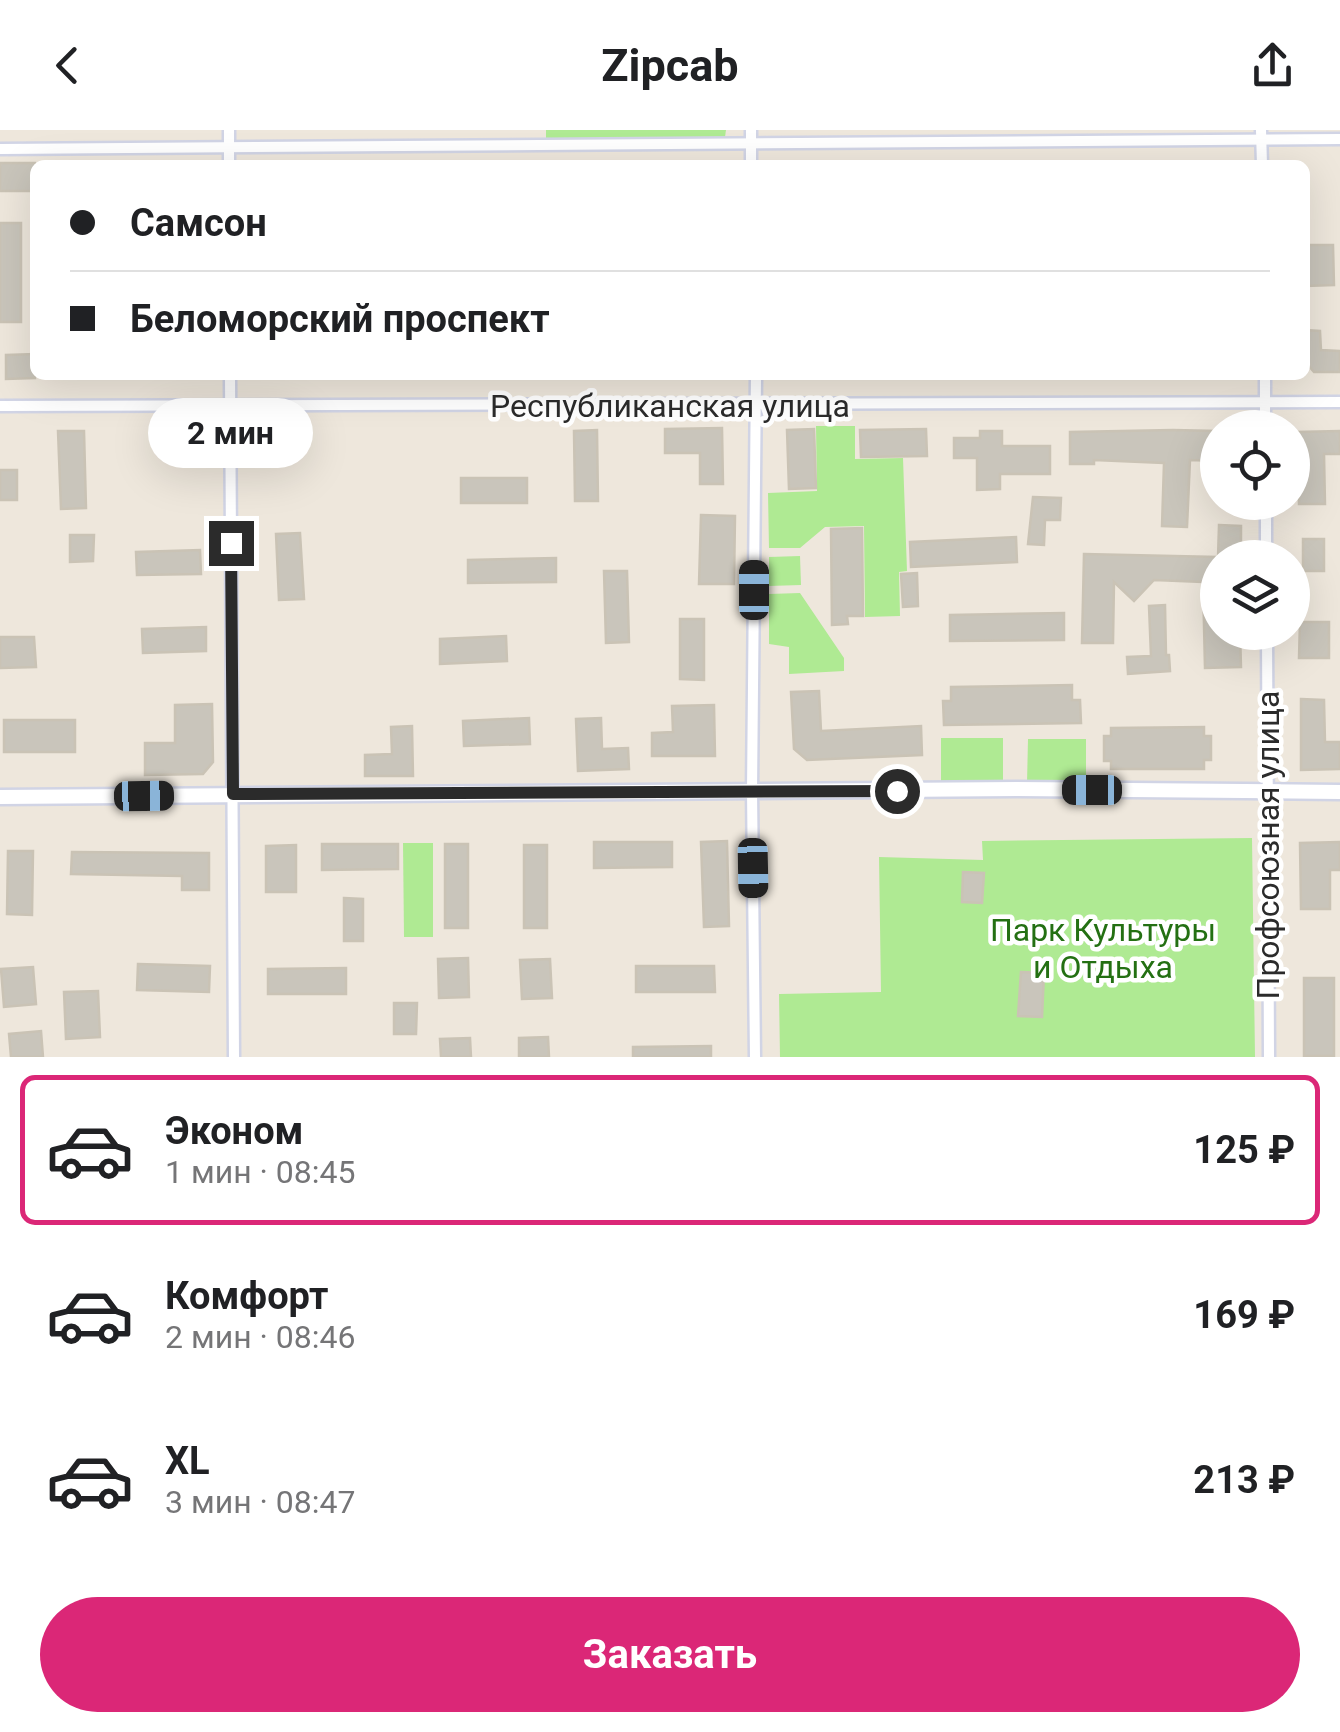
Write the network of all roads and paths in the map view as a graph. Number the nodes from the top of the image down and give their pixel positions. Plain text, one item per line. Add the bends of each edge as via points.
1 (229, 130) edge
2 (750, 130) edge
3 (1261, 135) edge
4 (1340, 139) edge
5 (751, 144) junction
6 (229, 147) junction
7 (0, 149) edge
8 (229, 160) edge
9 (752, 160) edge
10 (1262, 160) edge
11 (230, 380) edge
12 (756, 380) edge
13 (1265, 380) edge
14 (1265, 402) junction
15 (1340, 402) edge
16 (756, 405) junction
17 (0, 406) edge
18 (230, 407) junction
19 (1265, 410) edge
20 (1267, 650) edge
21 (752, 792) junction
22 (1268, 792) junction
23 (1340, 792) edge
24 (233, 794) junction
25 (0, 797) edge
26 (234, 1057) edge
27 (756, 1057) edge
28 (1269, 1057) edge

1 - 6 street
2 - 5 street
3 - 4 street
3 - 5 street
3 - 10 street
5 - 6 street
5 - 9 street
6 - 7 street
6 - 8 street
11 - 18 street
12 - 16 street
13 - 14 street
14 - 15 street, Республиканская улица
14 - 16 street, Республиканская улица
14 - 19 street
16 - 18 street, Республиканская улица
16 - 21 street
17 - 18 street, Республиканская улица
18 - 24 street
20 - 22 street, Профсоюзная улица
21 - 22 street
21 - 24 street
21 - 27 street
22 - 23 street
22 - 28 street, Профсоюзная улица
24 - 25 street
24 - 26 street

